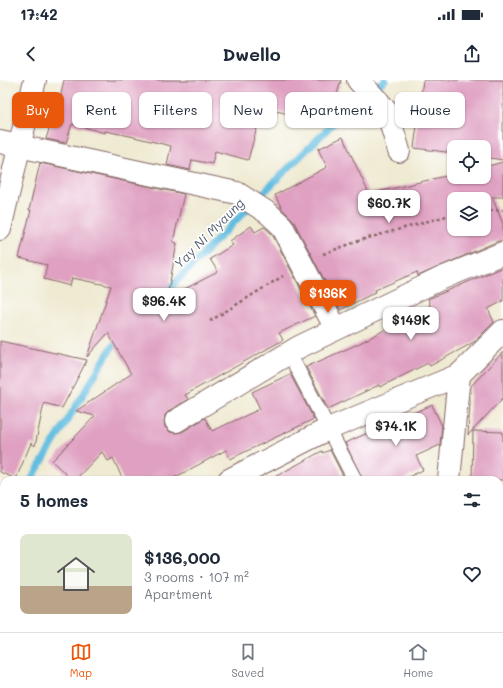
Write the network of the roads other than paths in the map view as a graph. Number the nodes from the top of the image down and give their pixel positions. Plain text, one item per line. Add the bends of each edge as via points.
1 (35, 80) edge
2 (358, 80) edge
3 (9, 144) edge
4 (399, 151) dead end
5 (0, 229) edge
6 (503, 253) edge
7 (336, 329) junction
8 (503, 331) edge
9 (289, 353) junction
10 (459, 375) junction
11 (176, 421) dead end
12 (328, 429) junction
13 (237, 476) edge
14 (353, 476) edge
15 (449, 476) edge

1 - 3 street
2 - 4 street via 387,111
3 - 5 street
3 - 7 street via 237,193 268,213 282,226
6 - 7 street via 440,279
7 - 9 street
8 - 10 street
9 - 11 street
9 - 12 lane
10 - 12 street
10 - 15 street
12 - 13 street
12 - 14 lane

